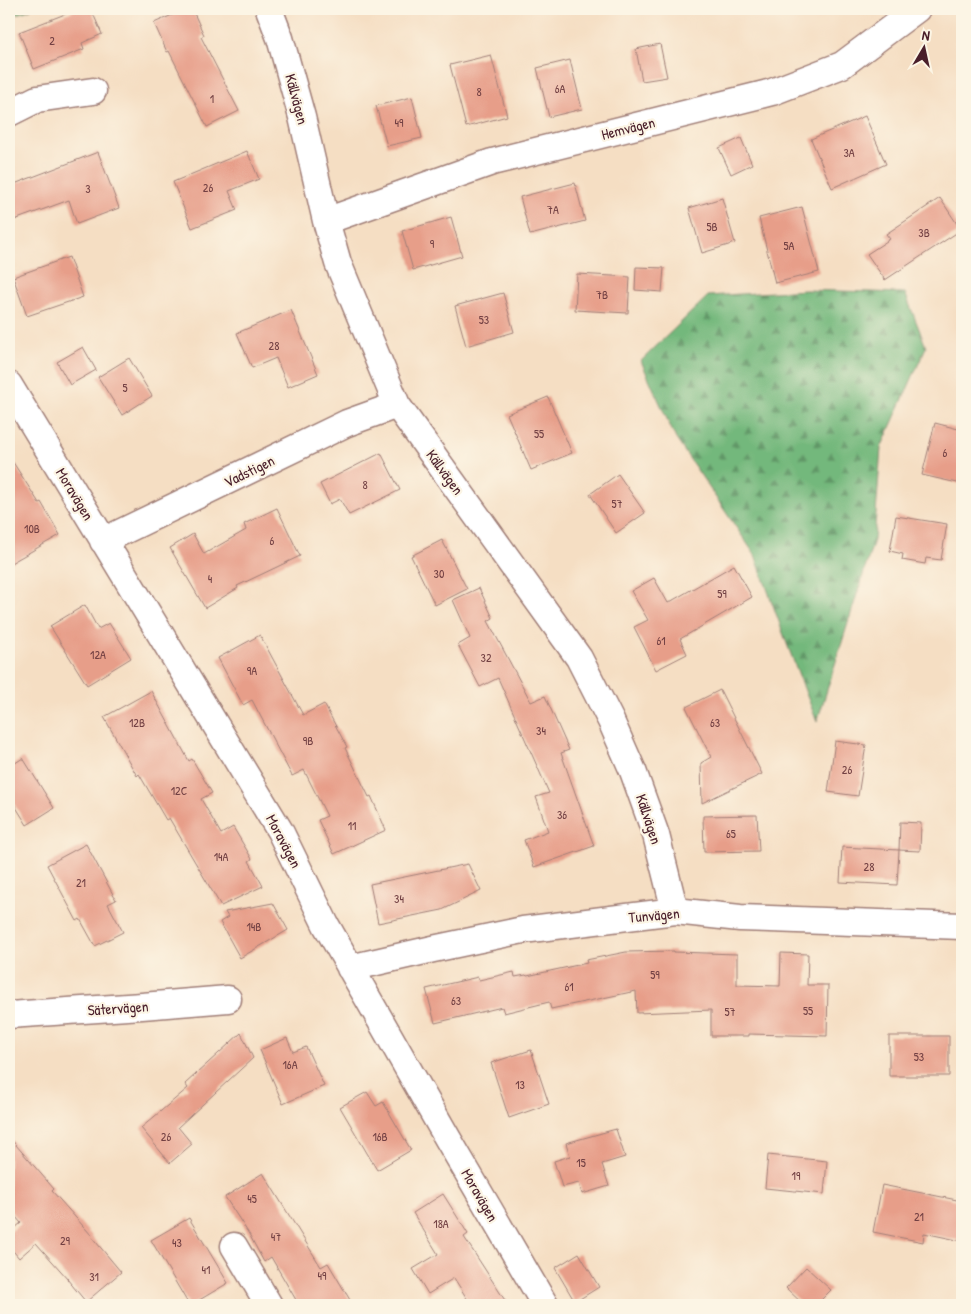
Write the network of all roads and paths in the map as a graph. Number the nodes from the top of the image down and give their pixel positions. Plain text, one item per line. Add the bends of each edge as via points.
1 (269, 9) edge
2 (917, 9) edge
3 (93, 91) dead end
4 (9, 113) edge
5 (326, 221) junction
6 (9, 385) edge
7 (397, 405) junction
8 (103, 541) junction
9 (675, 911) junction
10 (962, 926) edge
11 (350, 968) junction
12 (228, 998) dead end
13 (9, 1015) edge
14 (234, 1246) dead end
15 (269, 1305) edge
16 (545, 1305) edge

1 - 5 street, Källvägen via 302,116
2 - 5 street, Hemvägen via 842,65 772,92 492,162
3 - 4 street via 38,99
5 - 7 street, Källvägen via 338,263
6 - 8 street, Moravägen
7 - 8 street, Vadstigen via 347,423
7 - 9 street, Källvägen via 578,658 633,771 656,835
8 - 11 street, Moravägen via 280,831
9 - 10 street, Tunvägen via 740,918
9 - 11 street, Tunvägen via 523,930
11 - 16 street, Moravägen
12 - 13 street, Sätervägen
14 - 15 street

